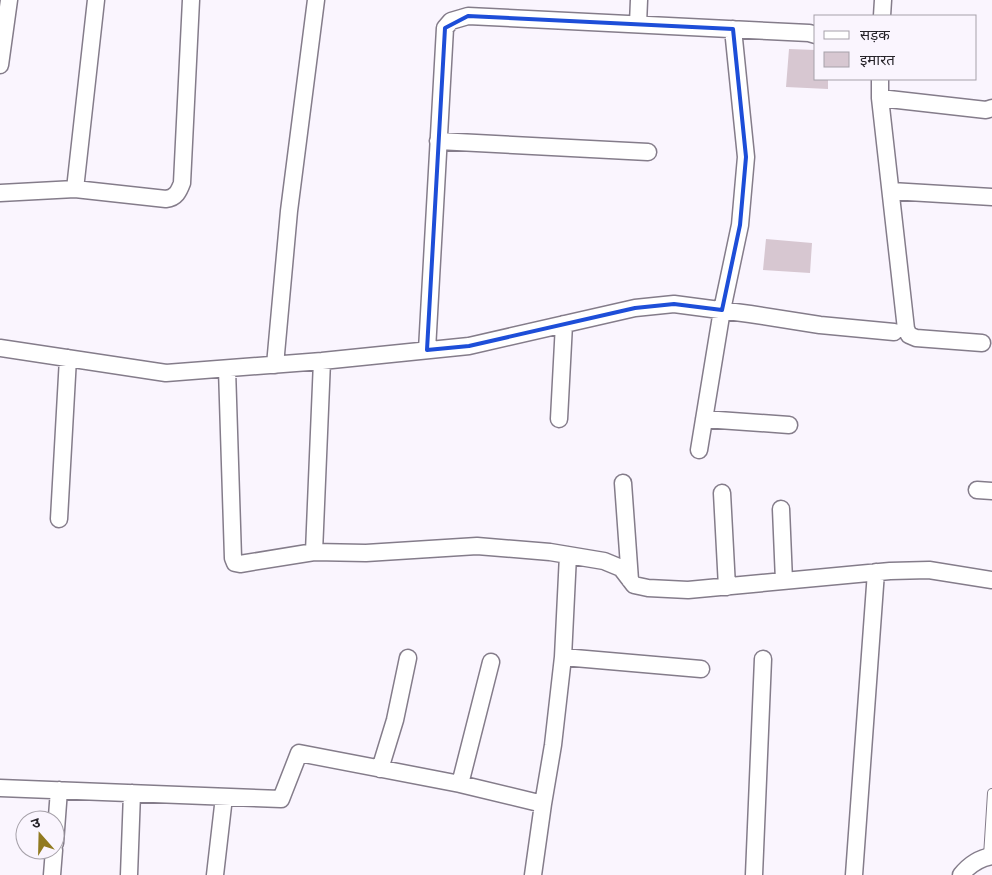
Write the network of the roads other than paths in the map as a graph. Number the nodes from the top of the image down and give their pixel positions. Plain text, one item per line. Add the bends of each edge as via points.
1 (9, 0) edge
2 (96, 0) edge
3 (191, 0) edge
4 (316, 0) edge
5 (639, 0) edge
6 (883, 0) edge
7 (882, 15) edge
8 (638, 24) junction
9 (733, 29) junction
10 (814, 34) edge
11 (0, 65) edge
12 (880, 80) edge
13 (880, 98) junction
14 (992, 108) edge
15 (438, 141) junction
16 (648, 152) dead end
17 (75, 189) junction
18 (891, 191) junction
19 (0, 192) edge
20 (992, 197) edge
21 (722, 310) junction
22 (564, 324) junction
23 (894, 332) dead end
24 (982, 344) dead end
25 (0, 348) edge
26 (427, 350) junction
27 (68, 358) junction
28 (322, 361) junction
29 (274, 365) junction
30 (227, 368) junction
31 (559, 419) dead end
32 (704, 419) junction
33 (789, 424) dead end
34 (699, 450) dead end
35 (623, 483) dead end
36 (722, 492) dead end
37 (781, 508) dead end
38 (59, 519) dead end
39 (314, 552) junction
40 (568, 555) junction
41 (876, 572) junction
42 (630, 580) junction
43 (992, 580) edge
44 (784, 581) junction
45 (727, 587) junction
46 (563, 657) junction
47 (408, 658) dead end
48 (763, 659) dead end
49 (491, 662) dead end
50 (701, 669) dead end
51 (380, 769) junction
52 (460, 784) junction
53 (0, 788) edge
54 (59, 790) junction
55 (132, 793) junction
56 (992, 794) edge
57 (224, 797) junction
58 (543, 804) junction
59 (57, 810) edge
60 (990, 856) edge
61 (53, 860) edge
62 (52, 875) edge
63 (129, 875) edge
64 (215, 875) edge
65 (533, 875) edge
66 (754, 875) edge
67 (854, 875) edge
68 (961, 875) edge

1 - 11 street
2 - 17 street
3 - 17 street via 182,183 176,196 166,199
4 - 29 street via 289,212
5 - 8 street
6 - 7 street
8 - 9 street
8 - 15 street via 468,16 451,21 445,28
9 - 10 street
9 - 21 street via 746,157 740,225
12 - 13 street
13 - 14 street via 986,110
13 - 18 street
15 - 16 street
15 - 26 street
17 - 19 street
18 - 20 street
18 - 24 street via 909,335
21 - 22 street via 674,304 635,308
21 - 23 street
21 - 32 street
22 - 26 street via 469,346
22 - 31 street
25 - 27 street
26 - 28 street
27 - 30 street via 166,373
27 - 38 street
28 - 29 street
28 - 39 street
29 - 30 street
30 - 39 street via 236,563
32 - 33 street
32 - 34 street
35 - 42 street
36 - 45 street
37 - 44 street
39 - 40 street via 366,553 477,546
40 - 42 street via 604,561 621,568
40 - 46 street
41 - 43 street via 929,570
41 - 44 street
41 - 67 street
42 - 45 street via 634,585 688,590
44 - 45 street
46 - 50 street
46 - 58 street
47 - 51 street via 395,720
48 - 66 street
49 - 52 street
51 - 52 street
51 - 57 street via 300,753 281,799
52 - 58 street
53 - 54 street
54 - 55 street
54 - 59 street
55 - 57 street
55 - 63 street
56 - 60 lane
57 - 64 street
58 - 65 street
60 - 68 street via 981,858
61 - 62 street

